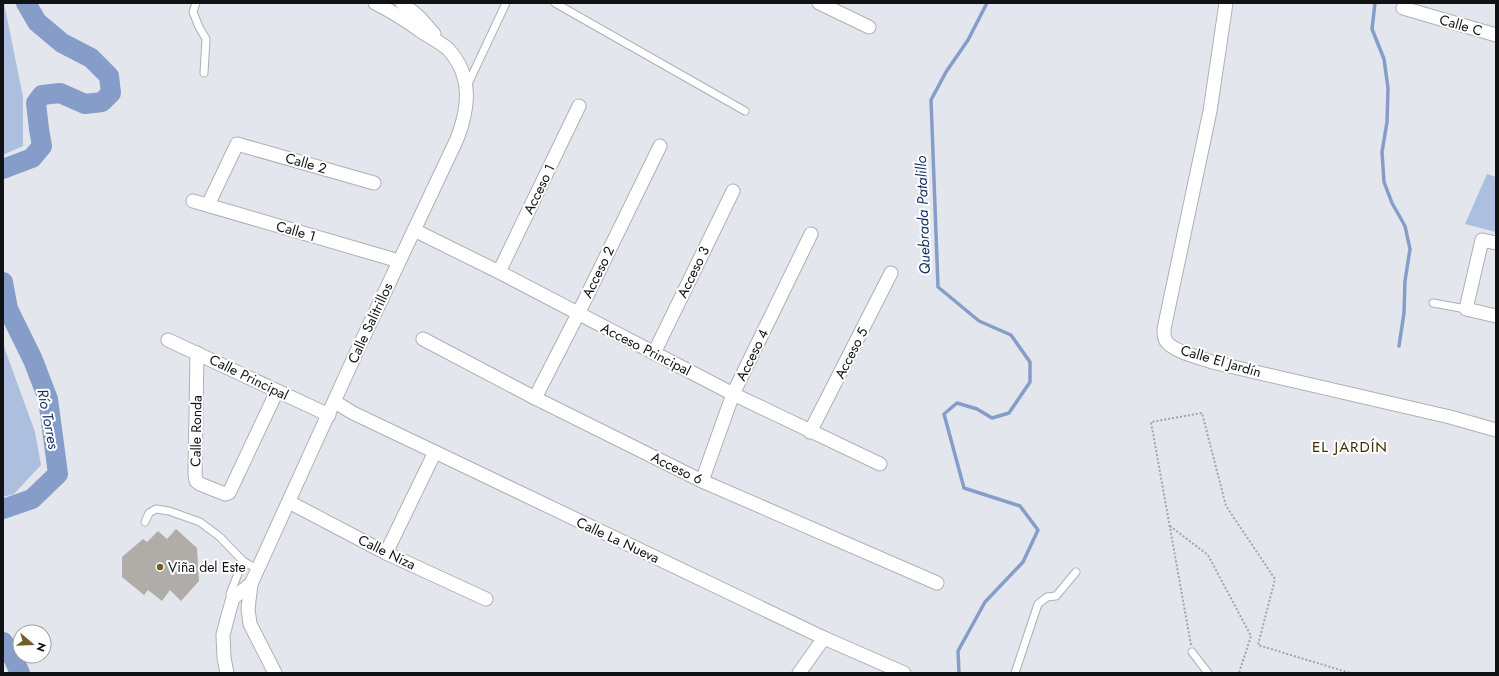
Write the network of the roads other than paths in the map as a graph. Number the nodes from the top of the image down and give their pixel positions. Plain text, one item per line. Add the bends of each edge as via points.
1 (196, 3) edge
2 (374, 3) edge
3 (402, 3) edge
4 (506, 3) edge
5 (556, 3) edge
6 (819, 3) edge
7 (1226, 3) edge
8 (1403, 8) dead end
9 (869, 27) dead end
10 (1496, 35) edge
11 (447, 49) junction
12 (204, 73) dead end
13 (466, 87) junction
14 (579, 106) dead end
15 (745, 111) dead end
16 (660, 146) dead end
17 (374, 183) dead end
18 (733, 191) dead end
19 (193, 201) dead end
20 (208, 205) junction
21 (414, 230) junction
22 (811, 234) dead end
23 (1496, 243) edge
24 (399, 261) junction
25 (499, 272) junction
26 (891, 273) dead end
27 (1433, 303) dead end
28 (1466, 310) junction
29 (578, 314) junction
30 (1496, 316) edge
31 (423, 339) dead end
32 (168, 340) dead end
33 (197, 353) junction
34 (654, 353) junction
35 (277, 391) junction
36 (733, 394) junction
37 (535, 398) junction
38 (335, 402) junction
39 (329, 416) junction
40 (1496, 430) edge
41 (810, 432) junction
42 (435, 452) junction
43 (880, 464) dead end
44 (702, 481) junction
45 (289, 502) junction
46 (145, 522) dead end
47 (386, 553) junction
48 (243, 560) junction
49 (257, 569) junction
50 (1076, 572) dead end
51 (937, 583) dead end
52 (251, 584) junction
53 (230, 594) dead end
54 (486, 600) dead end
55 (824, 638) junction
56 (1192, 652) road end
57 (227, 673) edge
58 (276, 673) edge
59 (798, 673) edge
60 (904, 673) edge
61 (1015, 673) edge
62 (1208, 673) edge

1 - 12 lane via 193,12 206,39
2 - 11 street, Calle Salitrillos via 394,12
3 - 11 street via 419,17
4 - 13 lane
5 - 15 lane
6 - 9 street
7 - 40 street, Calle El Jardín via 1210,111 1164,329 1166,342 1178,350 1212,362
8 - 10 street, Calle C
11 - 13 street, Calle Salitrillos via 461,68
13 - 21 street, Calle Salitrillos via 467,105 464,121
14 - 25 street, Acceso 1
16 - 29 street, Acceso 2
17 - 20 street, Calle 2 via 237,144
18 - 34 street, Acceso 3
19 - 20 street, Calle 1
20 - 24 street, Calle 1
21 - 24 street, Calle Salitrillos
21 - 25 street, Acceso Principal
22 - 36 street, Acceso 4
23 - 28 street via 1482,240
24 - 38 street, Calle Salitrillos
25 - 29 street, Acceso Principal
26 - 41 street, Acceso 5
27 - 28 lane
28 - 30 street
29 - 34 street, Acceso Principal
29 - 37 street, Acceso 2
31 - 37 street, Acceso 6
32 - 33 street, Calle Principal
33 - 35 street, Calle Principal
33 - 35 street, Calle Ronda via 195,474 196,481 200,484 225,494 229,493
34 - 36 street, Acceso Principal
35 - 39 street, Calle Principal
36 - 41 street, Acceso Principal
36 - 44 street, Acceso 4
37 - 44 street, Acceso 6
38 - 39 street, Calle Salitrillos
38 - 42 street, Calle La Nueva
39 - 45 street, Calle Salitrillos
41 - 43 street, Acceso Principal
42 - 47 street
42 - 55 street, Calle La Nueva
44 - 51 street, Acceso 6
45 - 47 street, Calle Niza
45 - 49 street, Calle Salitrillos
46 - 48 lane via 149,513 156,509 200,522 220,537
47 - 54 street, Calle Niza
48 - 49 lane
48 - 53 lane
49 - 52 street, Calle Salitrillos
50 - 61 lane via 1056,596 1047,597 1038,604
52 - 57 street via 233,598 229,612 223,635
52 - 58 street, Calle Salitrillos via 248,609 250,624
55 - 59 street
55 - 60 street, Calle La Nueva
56 - 62 lane

